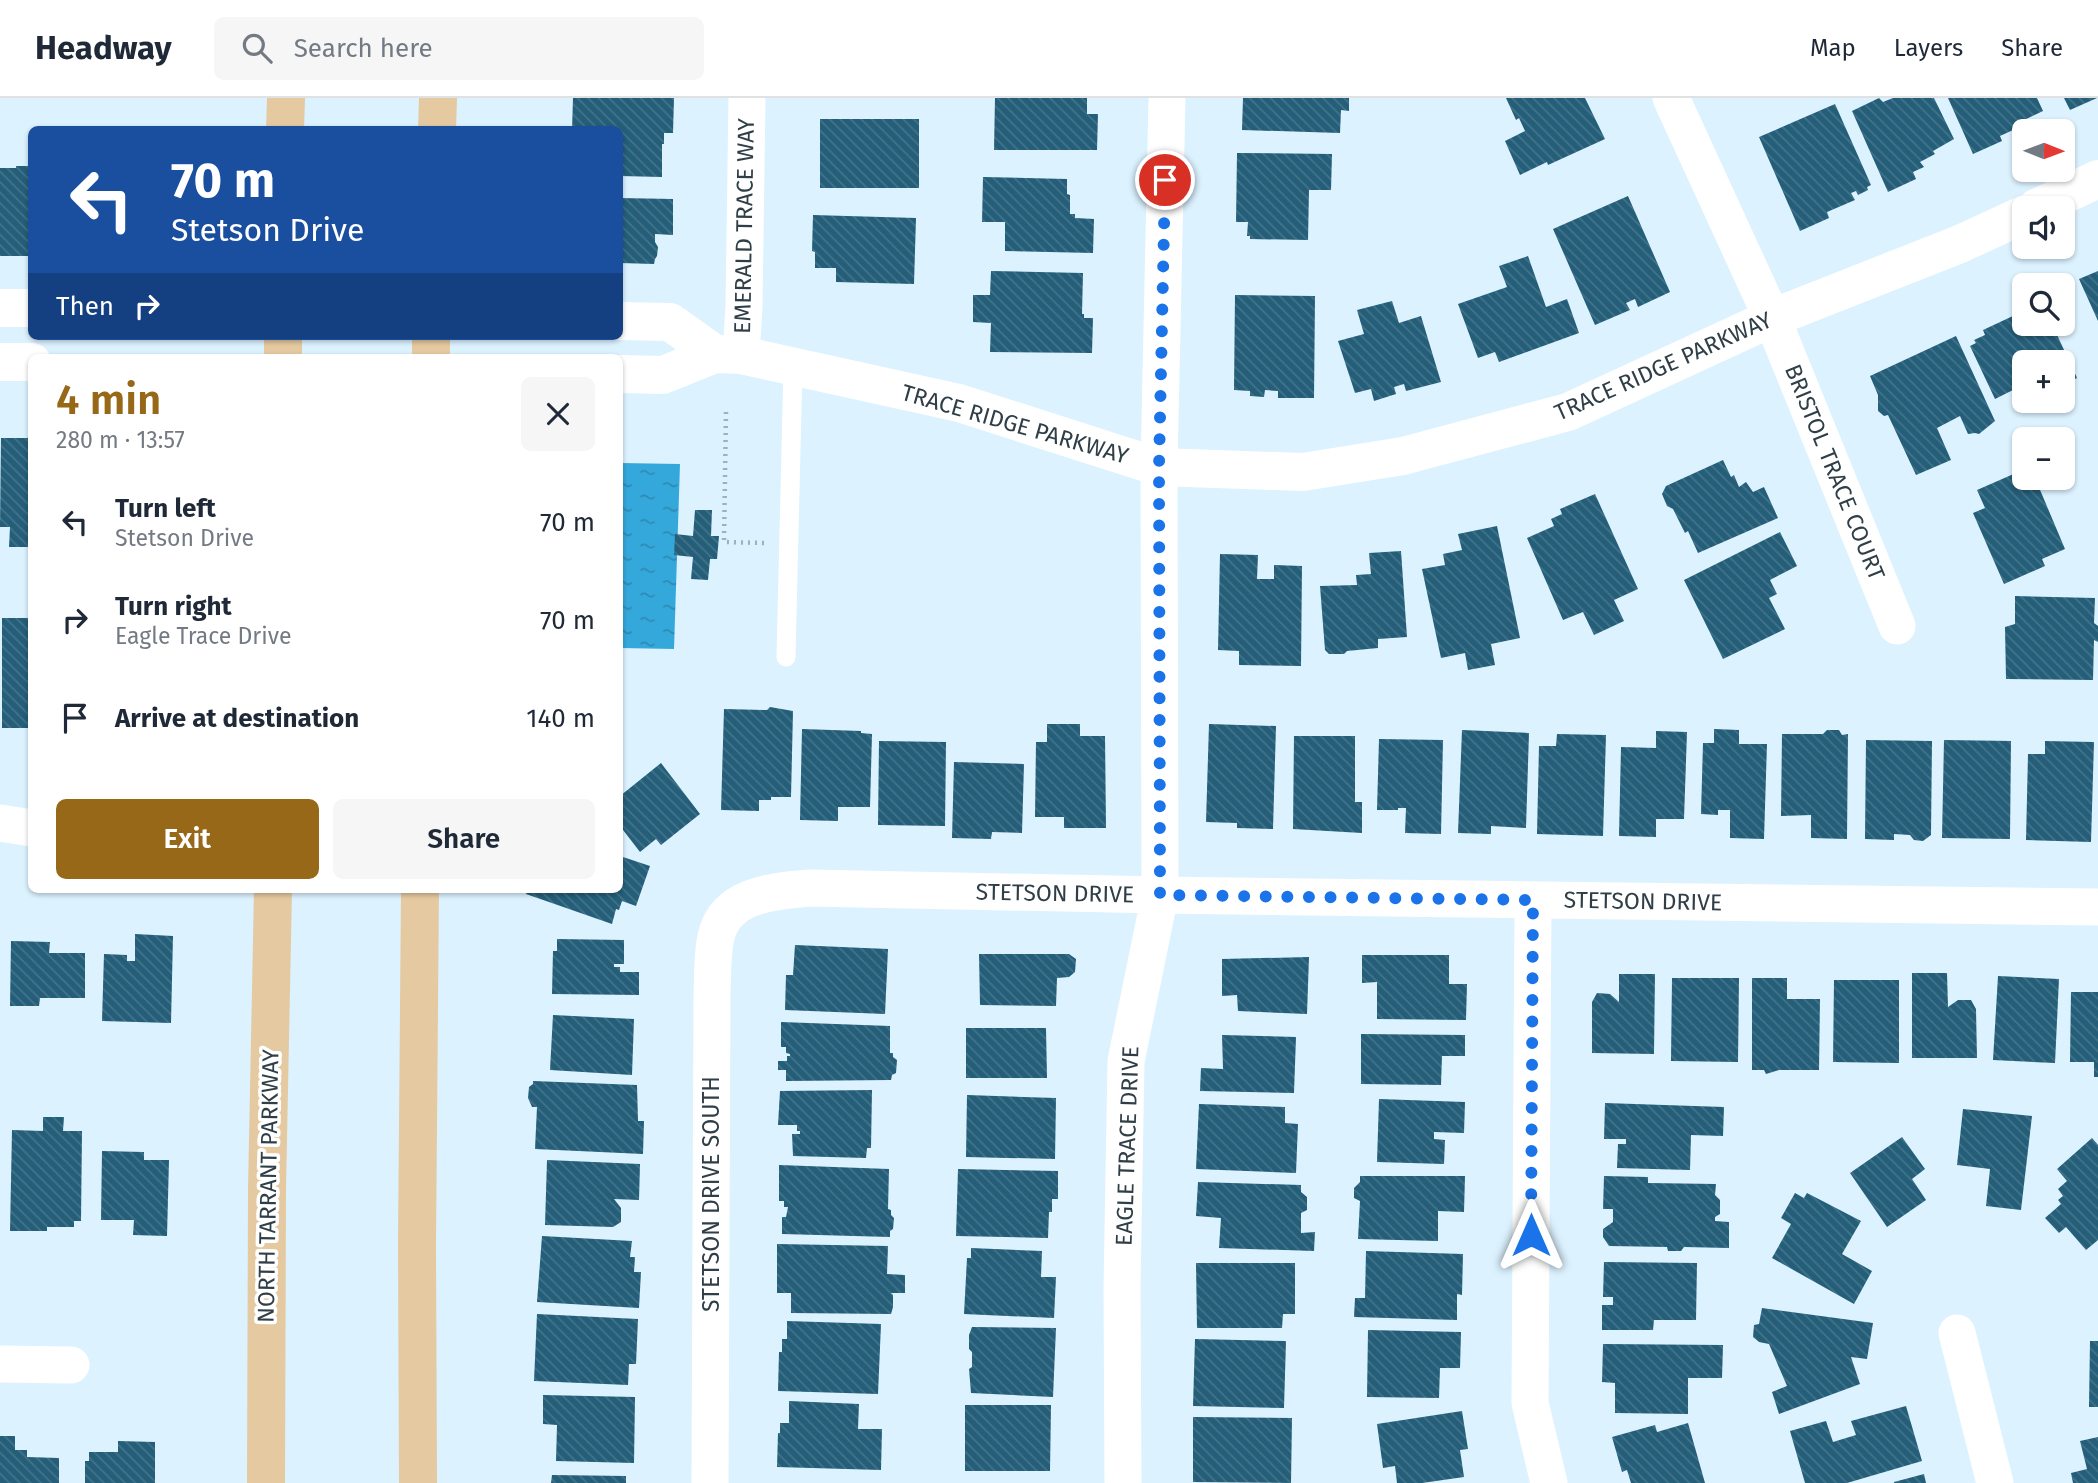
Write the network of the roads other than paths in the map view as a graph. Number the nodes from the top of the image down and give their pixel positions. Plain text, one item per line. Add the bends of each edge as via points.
1 (286, 98) edge
2 (438, 98) edge
3 (747, 98) edge
4 (1167, 98) edge
5 (1671, 98) edge
6 (285, 126) edge
7 (437, 126) edge
8 (2098, 179) edge
9 (2062, 196) edge
10 (2012, 220) edge
11 (0, 308) edge
12 (28, 308) edge
13 (1772, 318) junction
14 (623, 321) edge
15 (728, 355) junction
16 (0, 362) edge
17 (28, 362) edge
18 (793, 366) junction
19 (623, 374) edge
20 (1159, 467) junction
21 (1897, 626) dead end
22 (786, 657) dead end
23 (0, 822) edge
24 (28, 827) edge
25 (273, 893) edge
26 (420, 893) edge
27 (1160, 895) junction
28 (1533, 900) junction
29 (2098, 907) edge
30 (730, 909) joint
31 (1957, 1334) dead end
32 (0, 1364) edge
33 (71, 1365) dead end
34 (266, 1483) edge
35 (418, 1483) edge
36 (710, 1483) edge
37 (1123, 1483) edge
38 (1549, 1483) edge
39 (1996, 1483) edge

1 - 6 main road
2 - 7 main road
3 - 15 street, EMERALD TRACE WAY via 744,306
4 - 20 street, EAGLE TRACE DRIVE
5 - 13 street, BRISTOL TRACE COURT
8 - 9 street
10 - 13 street, TRACE RIDGE PARKWAY
11 - 12 street
13 - 20 street, TRACE RIDGE PARKWAY via 1568,412 1403,456 1303,472
13 - 21 street, BRISTOL TRACE COURT
14 - 15 street, TRACE RIDGE PARKWAY via 670,323
15 - 18 street, TRACE RIDGE PARKWAY
15 - 19 street via 663,375
16 - 17 street
18 - 20 street, TRACE RIDGE PARKWAY via 959,403
18 - 22 lane
20 - 27 street, EAGLE TRACE DRIVE
23 - 24 street
25 - 34 main road, NORTH TARRANT PARKWAY
26 - 35 main road
27 - 28 street, STETSON DRIVE
27 - 30 street, STETSON DRIVE via 810,888 768,891
27 - 37 street, EAGLE TRACE DRIVE via 1126,1061
28 - 29 street, STETSON DRIVE
28 - 38 street via 1530,1403
30 - 36 street, STETSON DRIVE SOUTH via 716,935 712,992
31 - 39 street
32 - 33 street

